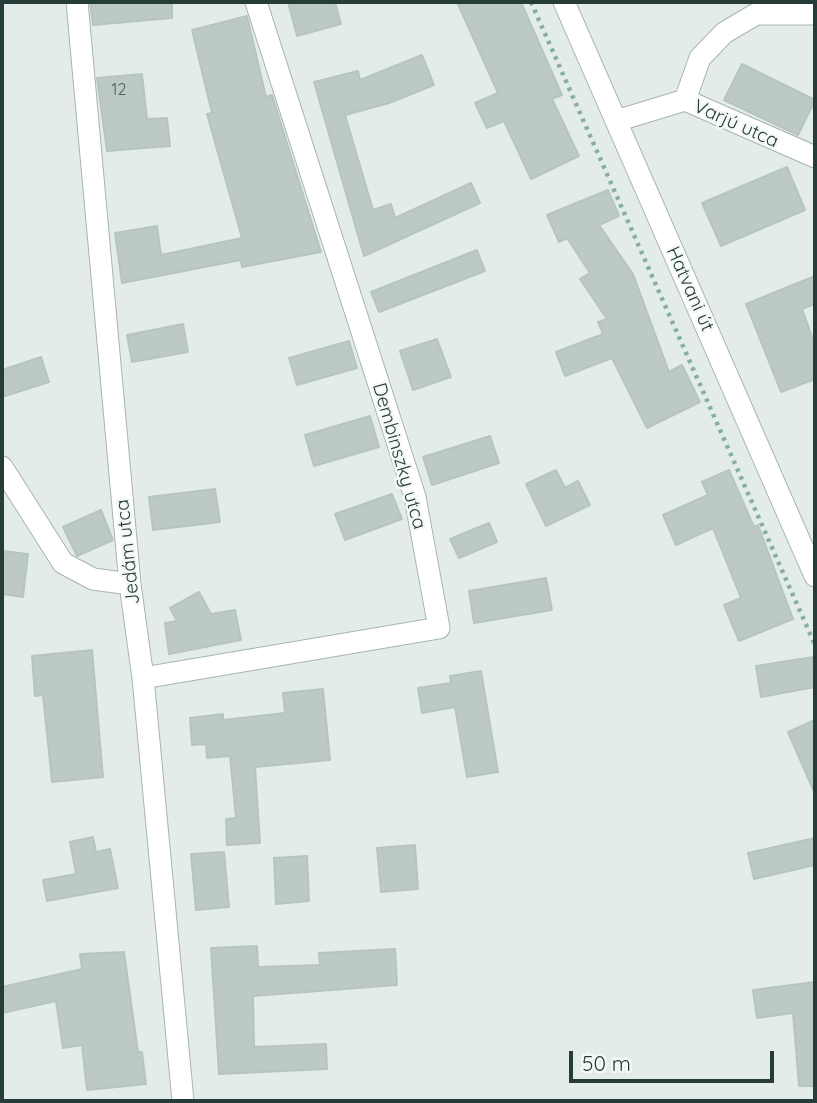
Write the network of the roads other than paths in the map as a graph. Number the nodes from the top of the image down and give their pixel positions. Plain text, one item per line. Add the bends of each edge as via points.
1 (77, 2) edge
2 (256, 2) edge
3 (564, 2) edge
4 (815, 14) edge
5 (685, 100) junction
6 (617, 121) junction
7 (815, 158) edge
8 (2, 467) edge
9 (815, 576) edge
10 (130, 584) junction
11 (143, 678) junction
12 (183, 1101) edge

1 - 10 street, Jedám utca
2 - 11 street, Dembinszky utca via 415,497 439,628
3 - 6 street, Hatvani út
4 - 5 street via 756,15 724,33 700,58
5 - 6 street, Varjú utca
5 - 7 street, Varjú utca
6 - 9 street, Hatvani út
8 - 10 street via 63,563 93,579
10 - 11 street, Jedám utca
11 - 12 street, Jedám utca

